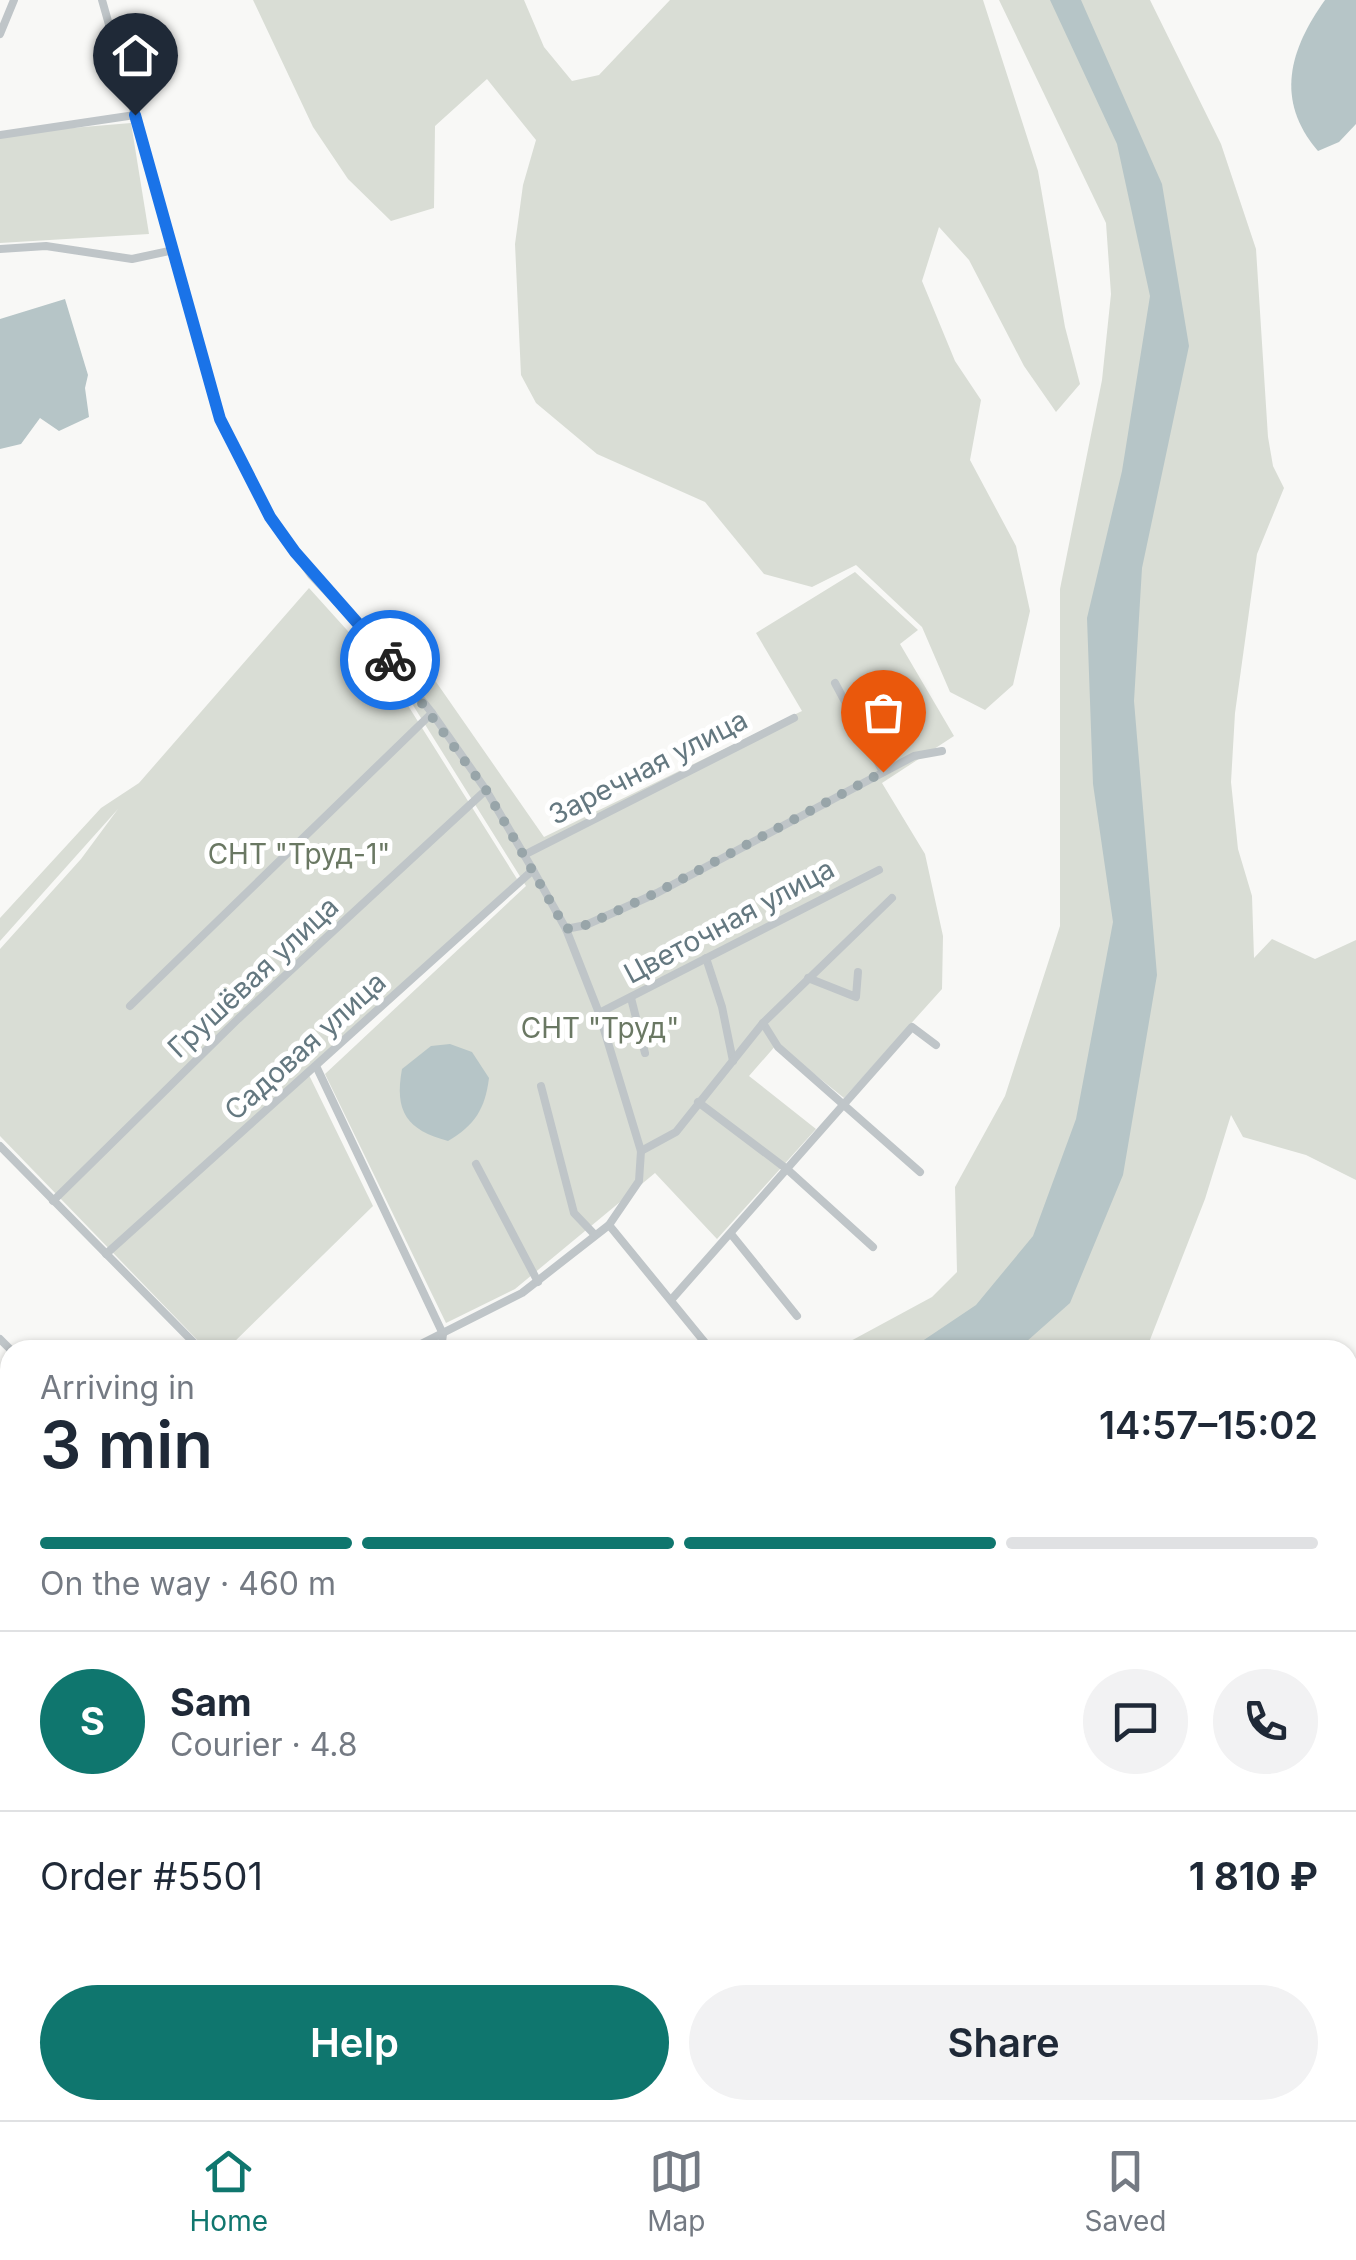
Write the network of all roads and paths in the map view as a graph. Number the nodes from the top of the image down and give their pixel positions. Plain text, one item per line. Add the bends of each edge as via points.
1 (14, 0) edge
2 (102, 0) edge
3 (0, 34) edge
4 (135, 115) junction
5 (0, 136) edge
6 (0, 249) edge
7 (174, 250) junction
8 (834, 684) dead end
9 (432, 712) junction
10 (794, 718) dead end
11 (942, 751) dead end
12 (883, 772) junction
13 (486, 790) junction
14 (524, 856) junction
15 (533, 870) junction
16 (880, 870) dead end
17 (892, 898) dead end
18 (566, 929) junction
19 (706, 958) junction
20 (858, 972) dead end
21 (808, 978) junction
22 (631, 998) junction
23 (130, 1006) dead end
24 (599, 1013) junction
25 (763, 1023) junction
26 (936, 1045) dead end
27 (645, 1053) dead end
28 (733, 1061) junction
29 (316, 1068) junction
30 (540, 1086) dead end
31 (698, 1102) junction
32 (844, 1105) junction
33 (0, 1146) edge
34 (640, 1152) junction
35 (476, 1164) dead end
36 (788, 1170) junction
37 (920, 1172) dead end
38 (54, 1201) junction
39 (609, 1225) junction
40 (731, 1234) junction
41 (594, 1235) junction
42 (873, 1247) dead end
43 (106, 1254) junction
44 (538, 1282) junction
45 (672, 1299) junction
46 (797, 1316) dead end
47 (443, 1334) junction
48 (191, 1340) edge
49 (430, 1340) edge
50 (442, 1340) edge
51 (703, 1340) edge

1 - 3 street
2 - 4 street
4 - 5 street
4 - 7 street
6 - 7 street via 46,246 132,259
7 - 9 street via 220,419 270,517 311,575
8 - 12 street
9 - 13 street
9 - 23 street
10 - 14 street, Заречная улица
11 - 12 street
12 - 18 street via 656,893
13 - 14 street
13 - 38 street, Грушёвая улица via 238,1019
14 - 15 street
15 - 18 street
15 - 29 street, Садовая улица
16 - 19 street, Цветочная улица
17 - 21 street
18 - 24 street
19 - 22 street, Цветочная улица
19 - 28 street
20 - 21 street via 856,997
21 - 25 street
22 - 24 street, Цветочная улица
22 - 27 street
24 - 34 street
25 - 28 street
25 - 32 street via 778,1047
26 - 32 street via 912,1027
28 - 31 street
29 - 43 street, Садовая улица
29 - 47 street
30 - 41 street via 574,1213
31 - 34 street via 676,1132
31 - 36 street
32 - 36 street
32 - 37 street
33 - 38 street
34 - 39 street via 639,1181
35 - 44 street
36 - 40 street
36 - 42 street
38 - 43 street
39 - 41 street
39 - 45 street
40 - 45 street
40 - 46 street
41 - 44 street
43 - 48 street
44 - 47 street
45 - 51 street
47 - 49 street
47 - 50 street

